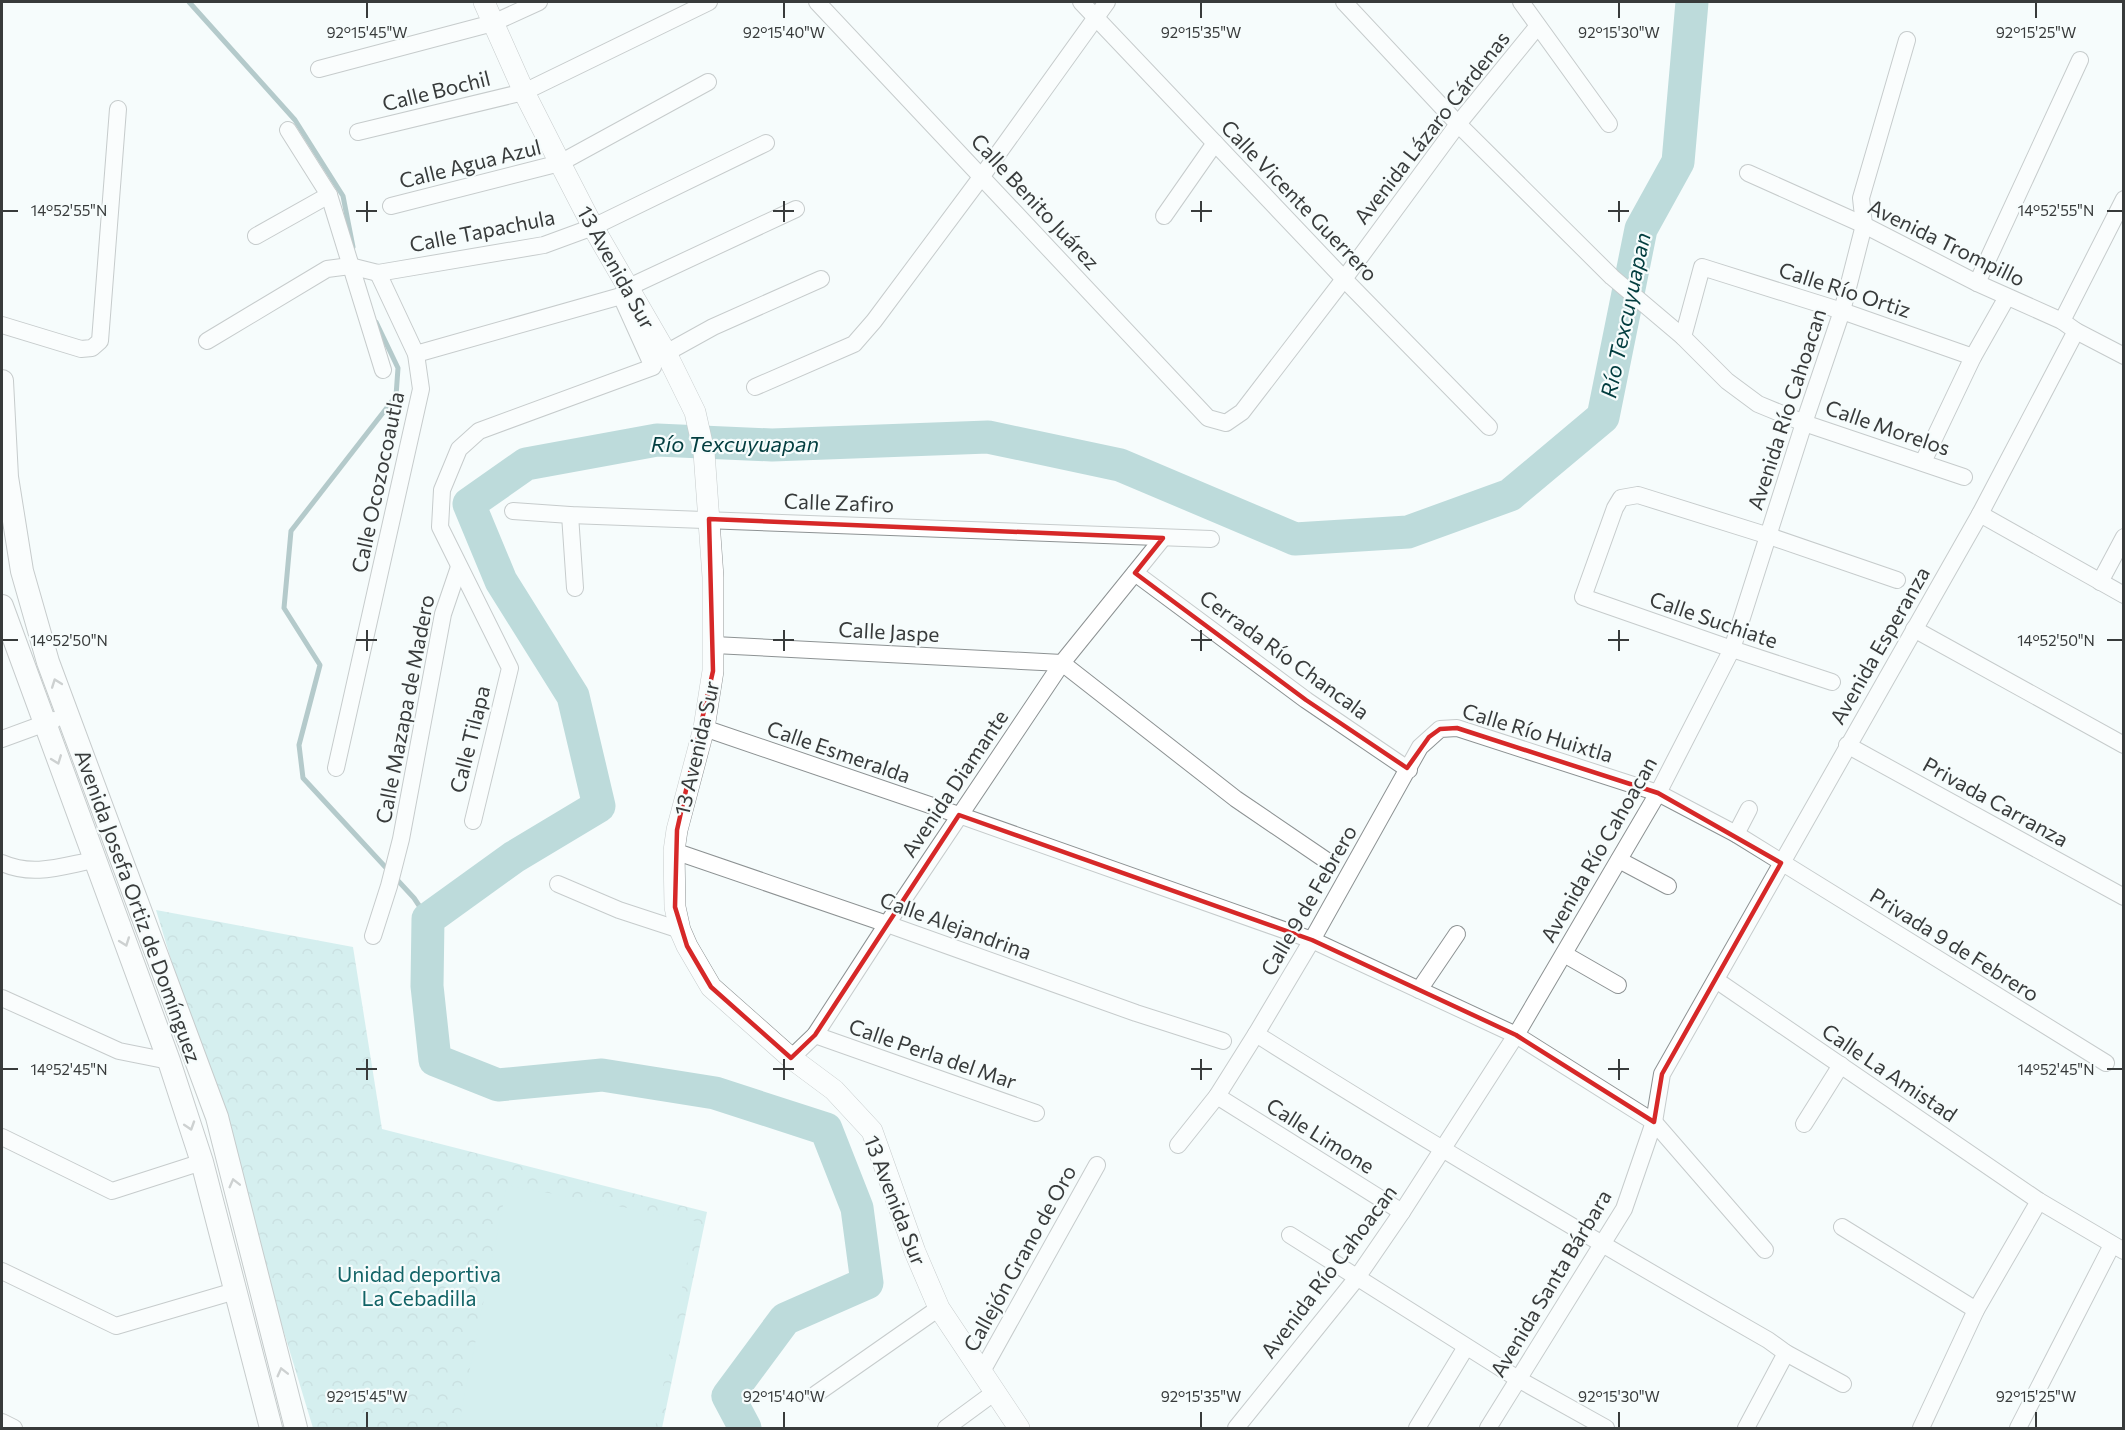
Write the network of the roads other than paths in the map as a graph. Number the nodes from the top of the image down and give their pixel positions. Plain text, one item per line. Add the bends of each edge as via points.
1 (484, 2) edge
2 (539, 2) edge
3 (709, 2) edge
4 (817, 2) edge
5 (1081, 2) edge
6 (1107, 2) edge
7 (1344, 2) edge
8 (1521, 2) edge
9 (1096, 17) junction
10 (493, 23) junction
11 (1537, 27) junction
12 (1907, 40) dead end
13 (2080, 60) dead end
14 (318, 69) dead end
15 (708, 82) dead end
16 (524, 92) junction
17 (118, 109) dead end
18 (1458, 124) junction
19 (1610, 124) dead end
20 (288, 130) dead end
21 (358, 132) dead end
22 (766, 143) dead end
23 (1215, 143) junction
24 (560, 164) junction
25 (1748, 173) dead end
26 (982, 176) junction
27 (329, 195) junction
28 (2124, 199) edge
29 (391, 206) dead end
30 (796, 209) dead end
31 (1164, 216) dead end
32 (1864, 225) junction
33 (593, 227) junction
34 (256, 236) dead end
35 (350, 266) junction
36 (378, 273) junction
37 (821, 279) dead end
38 (1344, 279) junction
39 (1977, 283) junction
40 (625, 291) junction
41 (2007, 297) junction
42 (1842, 310) junction
43 (2062, 321) junction
44 (2, 325) edge
45 (2076, 331) junction
46 (1683, 337) junction
47 (207, 341) dead end
48 (416, 354) junction
49 (2124, 356) edge
50 (1973, 357) junction
51 (659, 360) junction
52 (382, 370) dead end
53 (2, 381) edge
54 (755, 387) dead end
55 (1226, 423) joint
56 (1804, 423) junction
57 (1489, 427) dead end
58 (1923, 462) junction
59 (1964, 477) dead end
60 (513, 511) dead end
61 (1980, 514) junction
62 (570, 515) junction
63 (709, 519) junction
64 (1769, 536) junction
65 (2124, 537) edge
66 (1163, 538) junction
67 (1211, 539) dead end
68 (459, 567) junction
69 (1135, 573) junction
70 (1897, 580) dead end
71 (2100, 582) junction
72 (575, 588) dead end
73 (2124, 595) edge
74 (2, 606) edge
75 (1914, 629) junction
76 (714, 645) junction
77 (1732, 650) junction
78 (1062, 663) junction
79 (1832, 682) dead end
80 (68, 715) junction
81 (44, 725) junction
82 (704, 728) junction
83 (1440, 729) joint
84 (2, 739) edge
85 (1847, 745) junction
86 (2124, 745) edge
87 (336, 768) dead end
88 (1409, 770) junction
89 (1658, 793) junction
90 (1749, 809) dead end
91 (959, 815) junction
92 (473, 821) dead end
93 (1736, 834) junction
94 (674, 851) junction
95 (94, 860) junction
96 (1619, 860) junction
97 (2, 863) edge
98 (1330, 863) dead end
99 (1781, 863) junction
100 (558, 884) dead end
101 (1668, 886) dead end
102 (2124, 897) edge
103 (887, 924) junction
104 (680, 930) junction
105 (1457, 934) dead end
106 (373, 936) dead end
107 (1312, 940) junction
108 (1564, 954) junction
109 (1716, 980) junction
110 (1618, 985) dead end
111 (1419, 990) junction
112 (2, 998) edge
113 (1256, 1034) junction
114 (815, 1035) junction
115 (1516, 1035) junction
116 (1223, 1041) dead end
117 (792, 1058) junction
118 (169, 1061) junction
119 (2106, 1063) dead end
120 (1840, 1065) junction
121 (1217, 1096) junction
122 (1036, 1113) dead end
123 (1654, 1122) junction
124 (1804, 1124) dead end
125 (2, 1137) edge
126 (1178, 1145) dead end
127 (1443, 1149) junction
128 (202, 1162) junction
129 (1096, 1165) dead end
130 (2039, 1201) junction
131 (1402, 1212) junction
132 (1842, 1227) dead end
133 (1290, 1235) dead end
134 (1603, 1246) junction
135 (2118, 1248) edge
136 (1764, 1250) dead end
137 (2, 1270) edge
138 (1356, 1279) junction
139 (235, 1291) junction
140 (939, 1308) junction
141 (1976, 1310) junction
142 (1466, 1347) junction
143 (1786, 1353) junction
144 (981, 1373) junction
145 (1518, 1379) junction
146 (1843, 1384) dead end
147 (995, 1392) junction
148 (816, 1394) dead end
149 (2, 1422) edge
150 (14, 1428) edge
151 (271, 1428) edge
152 (296, 1428) edge
153 (946, 1428) edge
154 (1019, 1428) edge
155 (1236, 1428) edge
156 (1417, 1428) edge
157 (1488, 1428) edge
158 (1606, 1428) edge
159 (1746, 1428) edge
160 (1921, 1428) edge
161 (2018, 1428) edge

1 - 10 street, 13 Avenida Sur
2 - 10 street
3 - 16 street, Calle Bochil
4 - 26 street, Calle Benito Juárez
5 - 9 street, Calle Vicente Guerrero
6 - 9 street
7 - 18 street, Calle Morelos
8 - 11 street
9 - 23 street, Calle Vicente Guerrero
9 - 26 street
10 - 14 street
10 - 16 street, 13 Avenida Sur
11 - 18 street, Avenida Lázaro Cárdenas
11 - 19 street
12 - 32 street, Avenida Río Cahoacan via 1861,198
13 - 39 street
15 - 24 street, Calle Agua Azul
16 - 21 street, Calle Bochil
16 - 24 street, 13 Avenida Sur
17 - 44 street via 100,341 92,348 81,349
18 - 38 street, Avenida Lázaro Cárdenas
18 - 46 street, Calle Morelos via 1612,276
20 - 27 street
22 - 33 street, Calle Tapachula
23 - 31 street
23 - 38 street, Calle Vicente Guerrero
24 - 29 street, Calle Agua Azul
24 - 33 street, 13 Avenida Sur
25 - 32 street, Avenida Trompillo
26 - 54 street via 854,344
26 - 55 street, Calle Benito Juárez via 1208,418
27 - 34 street
27 - 35 street
28 - 43 street
30 - 40 street
32 - 39 street, Avenida Trompillo
32 - 42 street, Avenida Río Cahoacan
33 - 36 street, Calle Tapachula via 544,245
33 - 40 street, 13 Avenida Sur
35 - 36 street
35 - 47 street via 327,269
35 - 52 street
36 - 48 street, Calle Ocozocoautla
37 - 51 street via 713,327
38 - 55 street, Avenida Lázaro Cárdenas via 1242,412
38 - 57 street, Calle Vicente Guerrero
39 - 41 street, Avenida Trompillo
40 - 48 street
40 - 51 street, 13 Avenida Sur
41 - 43 street, Avenida Trompillo
41 - 50 street
42 - 46 street, Calle Río Ortiz via 1702,267
42 - 50 street, Calle Río Ortiz
42 - 56 street, Avenida Río Cahoacan
43 - 45 street, Avenida Trompillo
45 - 49 street, Avenida Trompillo
45 - 61 street, Avenida Esperanza
46 - 56 street, Calle Morelos via 1727,381 1758,404
48 - 87 street, Calle Ocozocoautla via 421,389
50 - 58 street
51 - 63 street, 13 Avenida Sur via 695,412 704,452
51 - 68 street via 479,431 459,449 442,490 440,527
80 -> 53 main road, Avenida Josefa Ortiz de Domínguez via 22,571 7,477
56 - 58 street, Calle Morelos
56 - 64 street, Avenida Río Cahoacan
58 - 59 street, Calle Morelos
60 - 62 street, Calle Zafiro
61 - 71 street
61 - 75 street, Avenida Esperanza
62 - 63 street, Calle Zafiro
62 - 72 street
63 - 66 street, Calle Zafiro
63 - 76 street, 13 Avenida Sur
64 - 70 street
64 - 77 street, Avenida Río Cahoacan
64 - 77 street, Calle Suchiate via 1638,495 1622,498 1606,528 1583,597
65 - 71 street
66 - 67 street, Calle Zafiro
66 - 69 street, Avenida Diamante
68 - 92 street, Calle Tilapa via 510,668
68 - 106 street, Calle Mazapa de Madero via 443,614 401,839
69 - 78 street, Avenida Diamante
69 - 88 street, Cerrada Río Chancala via 1306,700
71 - 73 street
74 - 81 main road, Avenida Josefa Ortiz de Domínguez
75 - 85 street, Avenida Esperanza
75 - 86 street
76 - 78 street, Calle Jaspe
76 - 82 street, 13 Avenida Sur
77 - 79 street, Calle Suchiate
77 - 89 street, Avenida Río Cahoacan
78 - 91 street, Avenida Diamante
78 - 98 street via 1236,799
80 - 81 street
152 -> 80 main road, Avenida Josefa Ortiz de Domínguez via 217,1117
81 - 84 street
81 -> 95 main road, Avenida Josefa Ortiz de Domínguez
82 - 91 street, Calle Esmeralda
82 - 94 street, 13 Avenida Sur
83 - 88 street, Calle 9 de Febrero via 1420,747
83 - 89 street, Calle Río Huixtla via 1457,728
85 - 99 street, Avenida Esperanza
85 - 102 street, Privada Carranza
88 - 107 street, Calle 9 de Febrero
89 - 93 street, Calle Río Huixtla
89 - 96 street, Avenida Río Cahoacan
90 - 93 street
91 - 103 street, Avenida Diamante
91 - 107 street, Calle Esmeralda
93 - 99 street, Calle Río Huixtla
94 - 103 street, Calle Alejandrina
94 - 104 street, 13 Avenida Sur via 675,907
95 - 97 street via 35,871 16,870
95 -> 118 main road, Avenida Josefa Ortiz de Domínguez
96 - 101 street
96 - 108 street, Avenida Río Cahoacan
99 - 109 street, Avenida Esperanza
99 - 119 street, Privada 9 de Febrero
100 - 104 street
103 - 114 street, Avenida Diamante
103 - 116 street, Calle Alejandrina
104 - 117 street, 13 Avenida Sur via 711,987
105 - 111 street
107 - 111 street, Calle Esmeralda
107 - 113 street, Calle 9 de Febrero
108 - 110 street
108 - 115 street, Avenida Río Cahoacan
109 - 120 street, Calle La Amistad
109 - 123 street, Avenida Santa Bárbara via 1662,1074
111 - 115 street, Calle Esmeralda
112 - 118 street via 119,1051
113 - 121 street, Calle 9 de Febrero
113 - 127 street
114 - 117 street, Avenida Diamante
114 - 122 street, Calle Perla del Mar
115 - 123 street, Calle Esmeralda
115 - 127 street, Avenida Río Cahoacan
117 - 140 street, 13 Avenida Sur via 834,1090 872,1131
118 -> 128 main road, Avenida Josefa Ortiz de Domínguez
120 - 124 street
120 - 130 street, Calle La Amistad
121 - 126 street, Calle 9 de Febrero
121 - 131 street, Calle Limone
123 - 134 street, Avenida Santa Bárbara via 1624,1209
123 - 136 street, Calle Esmeralda
125 - 128 street via 112,1191
127 - 131 street, Avenida Río Cahoacan
127 - 134 street
128 - 139 main road, Avenida Josefa Ortiz de Domínguez
129 - 144 street, Callejón Grano de Oro
130 - 135 street, Calle La Amistad
130 - 141 street
131 - 138 street, Avenida Río Cahoacan
132 - 141 street
133 - 138 street
134 - 143 street
134 - 145 street, Avenida Santa Bárbara
135 - 161 street
137 - 139 street via 116,1326
138 - 142 street
138 - 155 street, Avenida Río Cahoacan
139 - 151 main road, Avenida Josefa Ortiz de Domínguez
140 - 144 street, 13 Avenida Sur
140 - 148 street
141 - 160 street
142 - 145 street
142 - 156 street
143 - 146 street
143 - 159 street
144 - 147 street, 13 Avenida Sur
145 - 157 street, Avenida Santa Bárbara
145 - 158 street
147 - 153 street
147 - 154 street, 13 Avenida Sur
149 - 150 street

